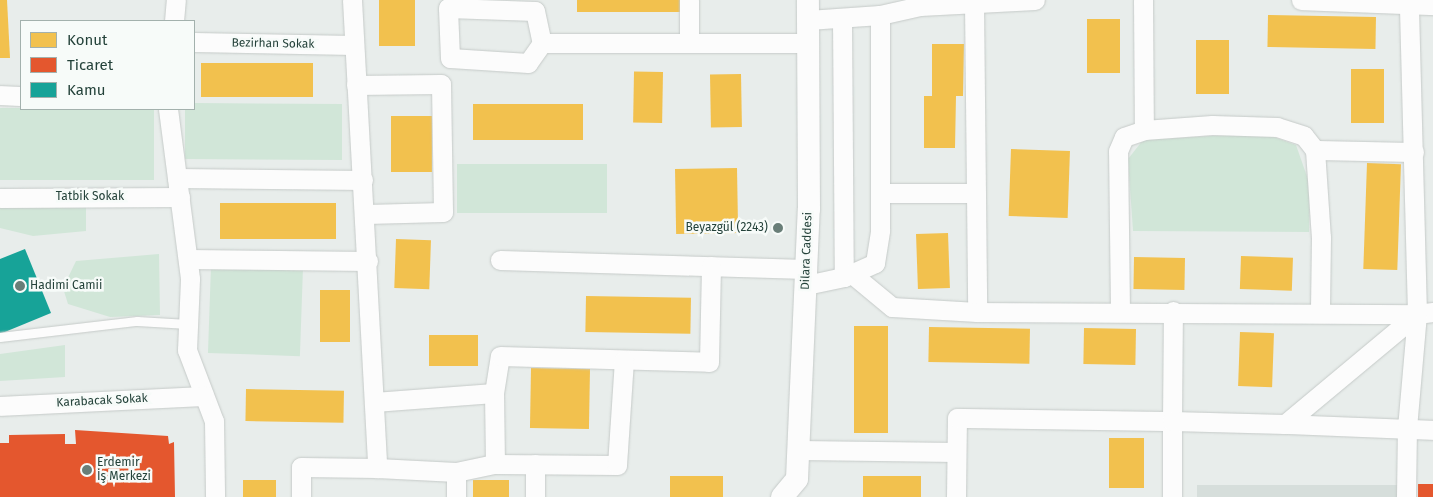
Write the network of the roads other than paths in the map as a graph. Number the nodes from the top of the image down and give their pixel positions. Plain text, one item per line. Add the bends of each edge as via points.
1 (176, 0) edge
2 (352, 0) edge
3 (689, 0) edge
4 (1023, 0) edge
5 (1035, 0) edge
6 (1143, 0) edge
7 (1300, 0) edge
8 (974, 3) junction
9 (1409, 4) junction
10 (528, 5) edge
11 (1433, 5) edge
12 (808, 10) edge
13 (880, 14) junction
14 (842, 18) junction
15 (174, 20) edge
16 (195, 42) edge
17 (542, 43) junction
18 (689, 43) junction
19 (808, 43) junction
20 (353, 45) junction
21 (356, 85) junction
22 (0, 95) edge
23 (20, 96) edge
24 (168, 110) edge
25 (1144, 130) junction
26 (1315, 150) junction
27 (1414, 152) junction
28 (177, 178) junction
29 (363, 180) junction
30 (880, 193) junction
31 (976, 193) junction
32 (180, 197) junction
33 (0, 198) edge
34 (366, 214) junction
35 (188, 259) junction
36 (500, 260) dead end
37 (368, 261) junction
38 (711, 266) junction
39 (848, 276) junction
40 (806, 277) junction
41 (1120, 311) junction
42 (1173, 311) junction
43 (977, 312) junction
44 (1320, 313) junction
45 (1425, 313) edge
46 (188, 324) junction
47 (0, 337) edge
48 (624, 360) junction
49 (494, 392) junction
50 (204, 396) junction
51 (374, 402) junction
52 (0, 406) edge
53 (1172, 421) junction
54 (1285, 424) junction
55 (1407, 428) junction
56 (1433, 430) edge
57 (799, 450) junction
58 (956, 452) junction
59 (495, 464) junction
60 (535, 464) junction
61 (378, 468) junction
62 (456, 472) junction
63 (215, 497) edge
64 (301, 497) edge
65 (456, 497) edge
66 (535, 497) edge
67 (782, 497) edge
68 (956, 497) edge
69 (1172, 497) edge
70 (1406, 497) edge

1 - 15 street
2 - 20 street
3 - 18 street
4 - 5 street
4 - 8 street
6 - 25 street
7 - 9 street
8 - 13 street via 920,6
8 - 31 street
9 - 11 street
9 - 27 street
10 - 17 street via 535,11
10 - 17 street via 448,8 450,58 528,62
12 - 14 street
12 - 19 street, Dilara Caddesi
13 - 14 street
13 - 30 street
14 - 39 street
16 - 20 street, Bezirhan Sokak
17 - 18 street
18 - 19 street
19 - 40 street, Dilara Caddesi
20 - 21 street
21 - 29 street
21 - 34 street via 441,84 443,212
22 - 23 street
24 - 28 street
25 - 26 street via 1212,125 1277,127 1304,136
25 - 41 street via 1124,138 1118,151
26 - 27 street
26 - 44 street via 1321,237
27 - 45 street
28 - 29 street
28 - 32 street
29 - 34 street
30 - 31 street
30 - 39 street via 875,263
31 - 43 street
32 - 33 street, Tatbik Sokak
32 - 35 street
34 - 37 street
35 - 37 street
35 - 46 street
36 - 38 street
37 - 51 street
38 - 40 street
38 - 48 street via 708,362
39 - 40 street
39 - 43 street via 892,307
40 - 57 street, Dilara Caddesi
41 - 42 street
41 - 43 street
42 - 44 street
42 - 53 street
44 - 45 street
45 - 54 street
45 - 55 street
46 - 47 lane via 137,321
46 - 50 street via 187,350
48 - 49 street via 500,356
48 - 60 street via 618,465
49 - 51 street
49 - 59 street
50 - 52 street, Karabacak Sokak
50 - 63 street via 214,421
51 - 61 street
53 - 54 street
53 - 58 street via 957,418
53 - 69 street
54 - 55 street
55 - 56 street
55 - 70 street
57 - 58 street
57 - 67 street, Dilara Caddesi via 797,479
58 - 68 street
59 - 60 street
59 - 62 street
60 - 66 street
61 - 62 street
61 - 64 street via 301,467
62 - 65 street

